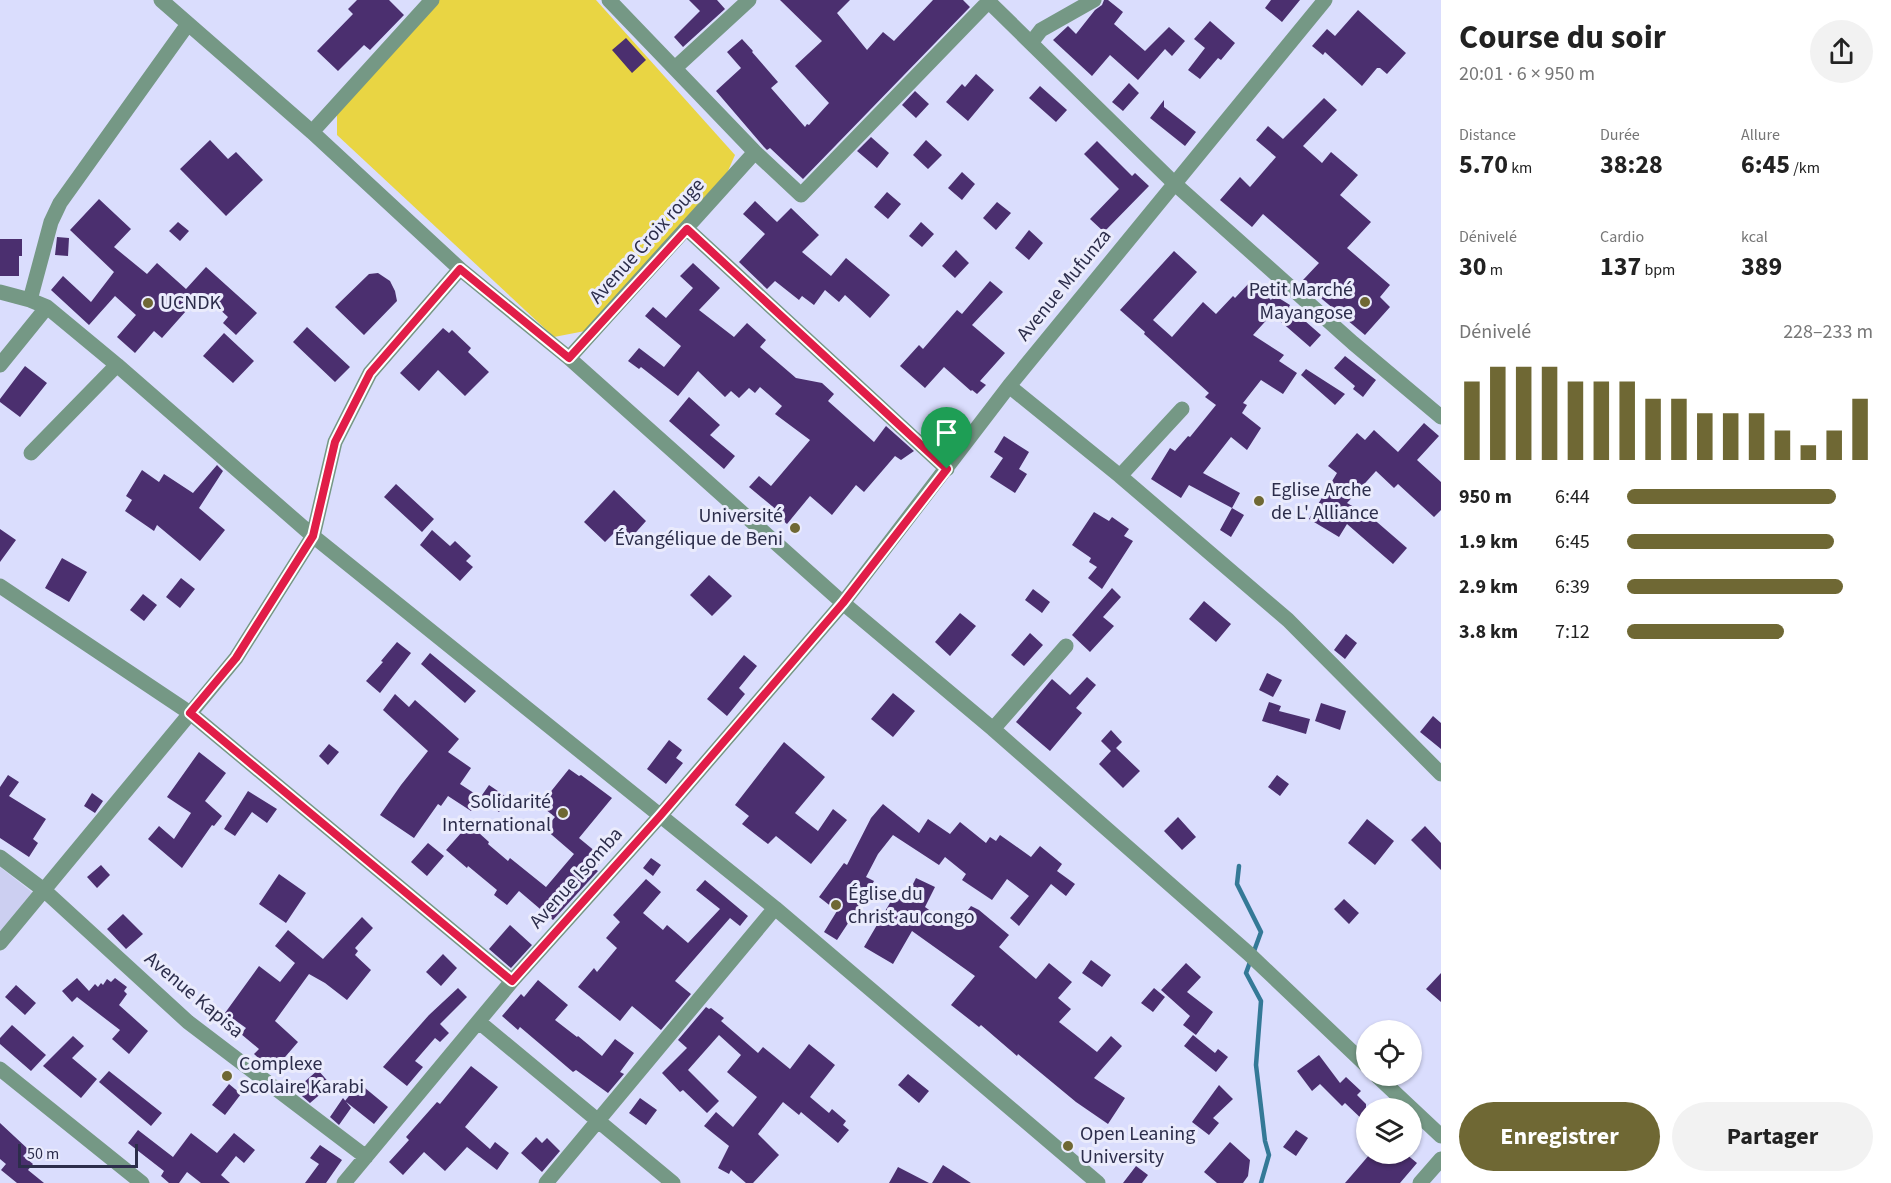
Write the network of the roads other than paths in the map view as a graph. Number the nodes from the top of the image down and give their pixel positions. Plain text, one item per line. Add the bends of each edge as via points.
1 (161, 0) edge
2 (432, 0) edge
3 (609, 0) edge
4 (749, 0) edge
5 (1094, 0) edge
6 (1325, 0) edge
7 (988, 1) edge
8 (188, 24) junction
9 (1031, 43) junction
10 (675, 68) junction
11 (312, 132) junction
12 (756, 152) junction
13 (1175, 184) junction
14 (687, 229) junction
15 (460, 269) junction
16 (0, 292) edge
17 (30, 300) junction
18 (46, 307) junction
19 (569, 358) junction
20 (0, 365) edge
21 (117, 366) junction
22 (1009, 386) junction
23 (1182, 409) dead end
24 (1441, 417) edge
25 (31, 453) dead end
26 (947, 469) junction
27 (1120, 476) junction
28 (313, 536) junction
29 (0, 586) edge
30 (843, 603) junction
31 (1066, 646) dead end
32 (190, 713) junction
33 (993, 729) junction
34 (1439, 767) edge
35 (660, 816) junction
36 (0, 857) edge
37 (45, 891) junction
38 (775, 908) junction
39 (0, 943) edge
40 (512, 981) junction
41 (479, 1022) junction
42 (1356, 1056) edge
43 (0, 1069) edge
44 (1388, 1086) edge
45 (598, 1120) junction
46 (1441, 1136) edge
47 (366, 1156) junction
48 (1441, 1159) edge
49 (142, 1183) edge
50 (344, 1183) edge
51 (546, 1183) edge
52 (673, 1183) edge
53 (1098, 1183) edge
54 (1420, 1183) edge

1 - 8 street
2 - 11 street
3 - 10 street
4 - 10 street
5 - 9 street via 1041,30
6 - 13 street, Avenue Mufunza
7 - 9 street
7 - 12 street via 801,195
8 - 11 street
8 - 17 street via 60,203
9 - 13 street
10 - 12 street
11 - 15 street
12 - 14 street, Avenue Croix rouge
13 - 22 street, Avenue Mufunza
13 - 24 street
14 - 19 street, Avenue Croix rouge
14 - 26 street
15 - 19 street
15 - 28 street via 370,373 335,442
16 - 17 street
17 - 18 street
18 - 20 street
18 - 21 street
19 - 30 street
21 - 25 street
21 - 28 street
22 - 26 street, Avenue Mufunza
22 - 27 street
23 - 27 street
26 - 30 street, Avenue Mufunza
27 - 34 street via 1288,620
28 - 32 street via 236,658
28 - 35 street
29 - 32 street
30 - 33 street
30 - 35 street, Avenue Isomba
31 - 33 street
32 - 37 street
32 - 40 street
33 - 42 street via 1253,958
35 - 38 street
35 - 40 street, Avenue Isomba
36 - 37 street, Avenue Kapisa
37 - 39 street
37 - 47 street, Avenue Kapisa via 188,1022
38 - 45 street
38 - 53 street
40 - 41 street, Avenue Isomba
41 - 45 street
41 - 47 street, Avenue Isomba
43 - 49 street
44 - 46 street
45 - 51 street
45 - 52 street
47 - 50 street, Avenue Isomba
48 - 54 street

